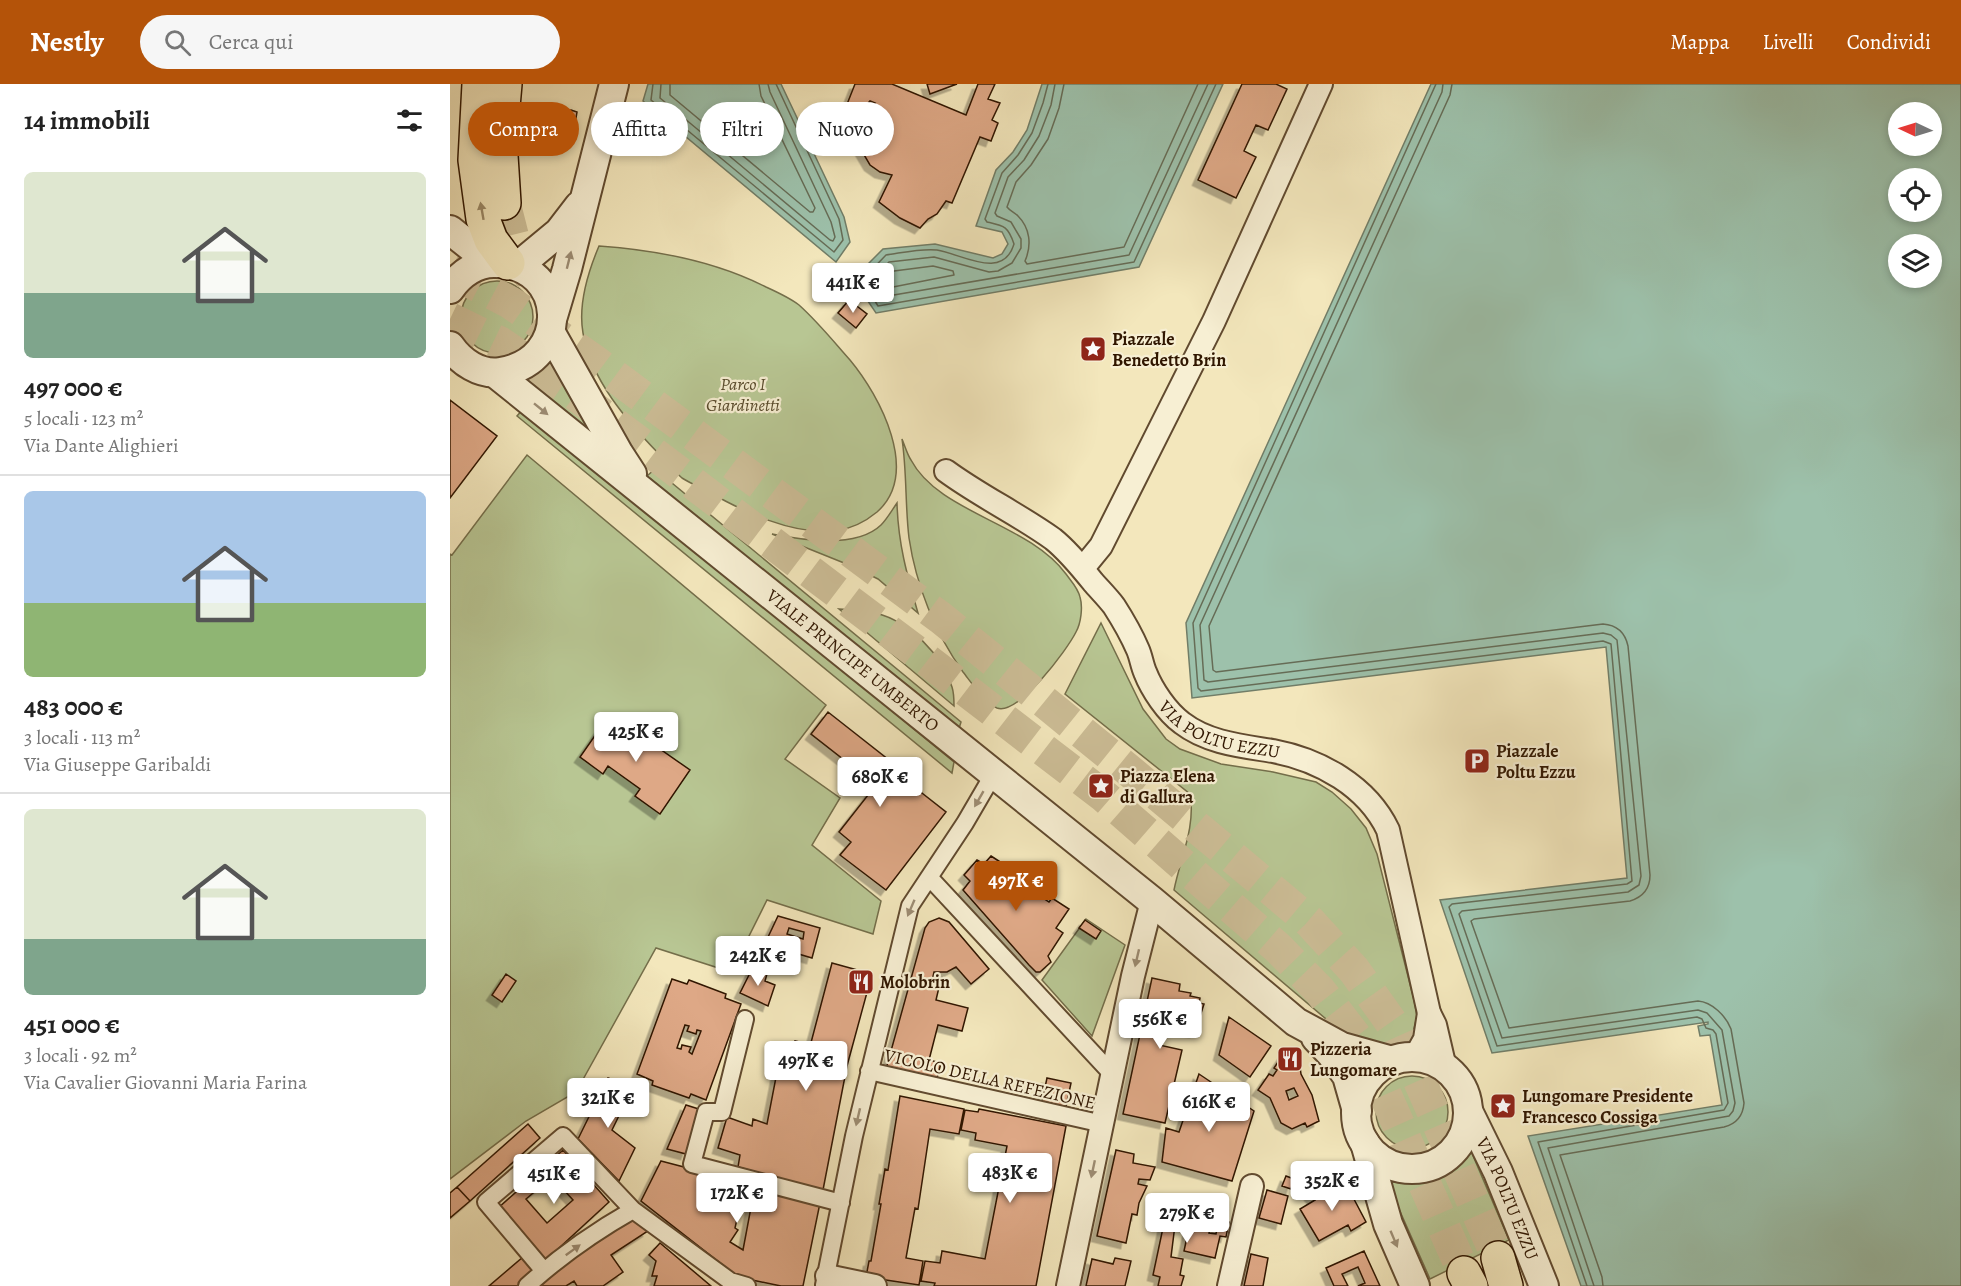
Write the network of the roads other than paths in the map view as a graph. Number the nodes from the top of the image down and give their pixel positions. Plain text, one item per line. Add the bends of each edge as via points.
1 (479, 84) edge
2 (505, 84) edge
3 (614, 84) edge
4 (1321, 84) edge
5 (584, 199) junction
6 (504, 203) tunnel mouth
7 (450, 230) edge
8 (505, 264) junction
9 (450, 289) edge
10 (552, 325) junction
11 (450, 347) edge
12 (495, 373) junction
13 (945, 471) dead end
14 (647, 496) junction
15 (1083, 568) junction
16 (993, 775) junction
17 (929, 877) junction
18 (1152, 901) junction
19 (1429, 1013) junction
20 (745, 1019) dead end
21 (1308, 1030) junction
22 (1403, 1059) junction
23 (1445, 1068) junction
24 (869, 1071) junction
25 (1113, 1075) junction
26 (1357, 1111) junction
27 (1468, 1111) junction
28 (1103, 1124) junction
29 (1365, 1143) junction
30 (1252, 1186) dead end
31 (841, 1203) junction
32 (633, 1210) junction
33 (544, 1271) junction
34 (826, 1281) edge
35 (527, 1286) edge
36 (747, 1286) edge
37 (875, 1286) edge
38 (1068, 1286) edge
39 (1229, 1286) edge
40 (1415, 1286) edge
41 (1544, 1286) edge

8 -> 1 main road via 483,219 475,160
2 - 6 main road via 500,140
3 - 5 street
4 - 15 street via 1214,321 1101,546
5 - 8 street via 559,232
10 -> 5 street
7 - 8 street, VIALE PRINCIPE UMBERTO
8 - 9 street via 474,267
8 - 10 street, VIALE PRINCIPE UMBERTO via 532,274 543,286 550,300
10 - 12 street via 542,350 530,363
10 - 14 street, VIALE PRINCIPE UMBERTO via 619,453
11 - 12 street via 463,361
12 -> 14 street, VIALE PRINCIPE UMBERTO
13 - 15 street, VIA POLTU EZZU via 1055,541
14 - 16 street, VIALE PRINCIPE UMBERTO
15 - 19 street, VIA POLTU EZZU via 1114,606 1138,651 1145,674 1181,723 1215,740 1297,757 1326,770 1367,798 1382,817 1396,861
16 -> 17 street
16 - 18 street, VIALE PRINCIPE UMBERTO
17 -> 24 street via 910,906
17 - 25 street
18 - 21 street, VIALE PRINCIPE UMBERTO
18 -> 25 street
19 - 22 street, VIA POLTU EZZU via 1425,1039
19 - 23 street, VIA POLTU EZZU
20 - 31 street via 722,1112 706,1112 692,1164
21 - 22 street, VIALE PRINCIPE UMBERTO via 1342,1047
21 - 26 street, VIALE PRINCIPE UMBERTO via 1347,1076
22 - 23 street via 1429,1059
22 - 26 street via 1382,1066 1368,1079
23 - 27 street via 1460,1085
24 - 28 street, VICOLO DELLA REFEZIONE
24 -> 31 street
25 - 28 street
26 - 29 street
27 - 29 street via 1459,1144 1446,1158 1428,1166 1409,1169 1391,1164
27 - 41 street, VIA POLTU EZZU via 1498,1172
28 -> 38 street
29 -> 40 street via 1388,1224
30 - 39 street
31 - 34 street
33 -> 32 street
32 - 33 street via 563,1136 486,1202
32 - 36 street via 730,1281
33 - 35 street
34 - 37 street

